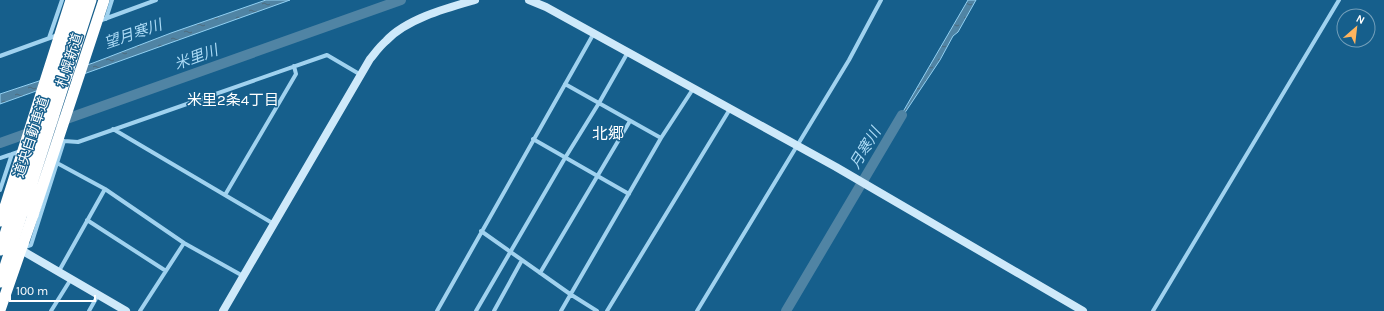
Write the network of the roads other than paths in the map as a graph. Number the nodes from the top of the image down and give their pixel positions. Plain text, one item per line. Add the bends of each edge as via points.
1 (62, 0) edge
2 (71, 0) edge
3 (80, 0) edge
4 (91, 0) edge
5 (104, 0) edge
6 (112, 0) edge
7 (156, 0) edge
8 (475, 0) edge
9 (529, 0) edge
10 (882, 0) edge
11 (1339, 0) edge
12 (457, 2) edge
13 (106, 19) junction
14 (594, 33) junction
15 (49, 38) junction
16 (628, 52) junction
17 (0, 56) edge
18 (294, 66) junction
19 (361, 75) junction
20 (565, 84) junction
21 (693, 89) junction
22 (599, 103) junction
23 (730, 109) junction
24 (630, 121) junction
25 (113, 129) junction
26 (661, 138) junction
27 (533, 140) junction
28 (64, 141) junction
29 (798, 146) junction
30 (12, 154) junction
31 (0, 158) edge
32 (565, 158) junction
33 (57, 163) junction
34 (597, 176) junction
35 (105, 189) junction
36 (0, 190) edge
37 (629, 194) junction
38 (225, 195) junction
39 (87, 220) junction
40 (0, 221) edge
41 (274, 224) junction
42 (481, 231) junction
43 (0, 238) edge
44 (184, 243) junction
45 (20, 249) junction
46 (0, 250) edge
47 (510, 252) junction
48 (522, 260) junction
49 (59, 271) junction
50 (166, 271) junction
51 (540, 273) junction
52 (243, 276) junction
53 (71, 279) junction
54 (0, 282) edge
55 (570, 294) junction
56 (98, 295) junction
57 (0, 310) edge
58 (51, 311) edge
59 (89, 311) edge
60 (126, 311) edge
61 (140, 311) edge
62 (223, 311) edge
63 (436, 311) edge
64 (476, 311) edge
65 (494, 311) edge
66 (561, 311) edge
67 (597, 311) edge
68 (608, 311) edge
69 (697, 311) edge
70 (1083, 311) edge
71 (1153, 311) edge

1 - 15 street
2 - 40 highway, 札幌新道, bridge
3 - 46 highway, 道央自動車道, bridge
4 - 54 highway, 道央自動車道, bridge
5 - 45 highway, 札幌新道, bridge
6 - 13 street
7 - 13 street
8 - 12 street
9 - 14 street
10 - 29 street
11 - 71 street
12 - 19 street via 406,26 387,40
13 - 15 street
14 - 16 street
14 - 20 street
15 - 17 street
16 - 21 street
16 - 22 street
18 - 19 street via 327,55
18 - 25 street
18 - 38 street via 296,74
19 - 41 street
20 - 22 street
20 - 27 street
21 - 23 street
21 - 26 street
22 - 24 street
22 - 32 street
23 - 29 street
23 - 68 street
24 - 26 street
24 - 34 street
25 - 28 street via 78,142
25 - 38 street
26 - 37 street
27 - 32 street
27 - 42 street
28 - 30 street
28 - 33 street
29 - 69 street
29 - 70 street
30 - 31 street
30 - 36 street
32 - 34 street
32 - 47 street
33 - 35 street
33 - 45 street via 31,245
34 - 37 street
34 - 51 street
35 - 39 street
35 - 44 street
37 - 55 street
38 - 41 street
39 - 49 street
39 - 50 street
41 - 52 street
42 - 47 street
42 - 63 street
43 - 45 street
44 - 50 street
44 - 52 street
45 - 49 street
45 - 57 highway, 札幌新道
47 - 48 street
47 - 64 street
48 - 51 street
48 - 65 street
49 - 53 street
50 - 61 street
51 - 55 street
52 - 62 street
53 - 56 street
53 - 58 street
55 - 66 street
55 - 67 street
56 - 59 street
56 - 60 street

